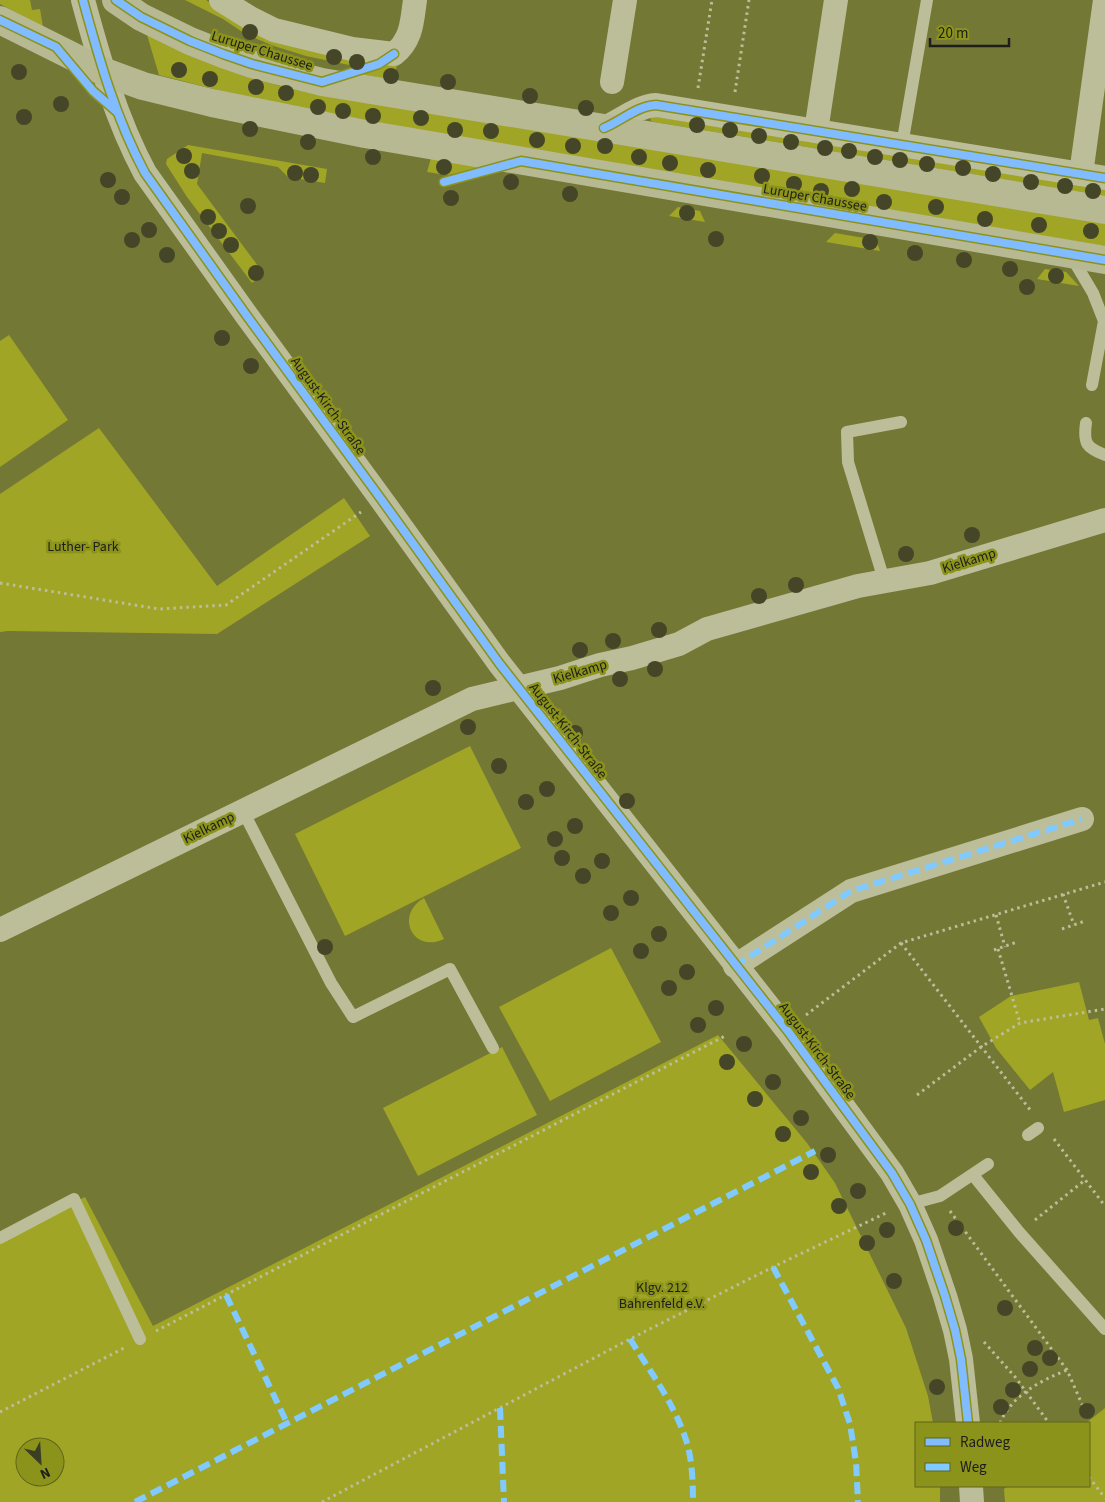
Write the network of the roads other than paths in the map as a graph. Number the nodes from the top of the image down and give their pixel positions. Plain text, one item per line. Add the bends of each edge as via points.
1 (83, 0) edge
2 (116, 0) edge
3 (221, 0) edge
4 (415, 0) edge
5 (625, 0) edge
6 (836, 0) edge
7 (927, 0) edge
8 (1105, 0) edge
9 (0, 20) edge
10 (102, 71) junction
11 (612, 82) dead end
12 (604, 128) junction
13 (816, 131) junction
14 (902, 145) junction
15 (1082, 174) junction
16 (1105, 178) edge
17 (1105, 210) edge
18 (1070, 254) junction
19 (1105, 260) edge
20 (1104, 321) edge
21 (1103, 339) edge
22 (1100, 366) edge
23 (1092, 385) dead end
24 (901, 422) dead end
25 (1086, 423) dead end
26 (1105, 455) edge
27 (1105, 520) edge
28 (884, 580) junction
29 (518, 688) junction
30 (243, 812) junction
31 (1082, 819) dead end
32 (0, 930) edge
33 (735, 966) junction
34 (492, 1048) dead end
35 (988, 1164) dead end
36 (973, 1175) junction
37 (899, 1208) junction
38 (0, 1238) edge
39 (1105, 1329) edge
40 (140, 1339) road end
41 (968, 1422) edge
42 (971, 1487) edge
43 (972, 1502) edge

1 - 10 street, August-Kirch-Straße
2 - 12 main road, Luruper Chaussee via 140,17 252,64 322,82
3 - 4 street, Luruper Chaussee via 274,30 352,49 394,54 404,45 410,32
5 - 11 street
6 - 13 street
7 - 14 lane
8 - 15 street
9 - 10 main road, Luruper Chaussee
10 - 18 main road, Luruper Chaussee via 175,94 365,134
10 - 29 street, August-Kirch-Straße via 134,154 145,173
12 - 13 street via 656,105
12 - 17 main road, Luruper Chaussee
13 - 14 street
14 - 15 street
15 - 16 street
18 - 19 main road, Luruper Chaussee
18 - 20 lane via 1094,293
20 - 21 lane
21 - 22 lane
22 - 23 lane
24 - 28 lane via 847,432 848,462
25 - 26 lane via 1086,443 1091,450
27 - 28 street, Kielkamp via 930,573
28 - 29 street, Kielkamp via 707,629 679,644
29 - 30 street, Kielkamp via 472,699
29 - 33 street, August-Kirch-Straße
30 - 32 street, Kielkamp
30 - 34 lane via 330,983 353,1017 450,969
31 - 33 street via 851,891
33 - 37 street, August-Kirch-Straße via 888,1166
35 - 36 lane
36 - 37 lane via 940,1196
36 - 39 lane
37 - 41 street, August-Kirch-Straße via 936,1266 961,1359
38 - 40 lane via 74,1200
42 - 43 street

